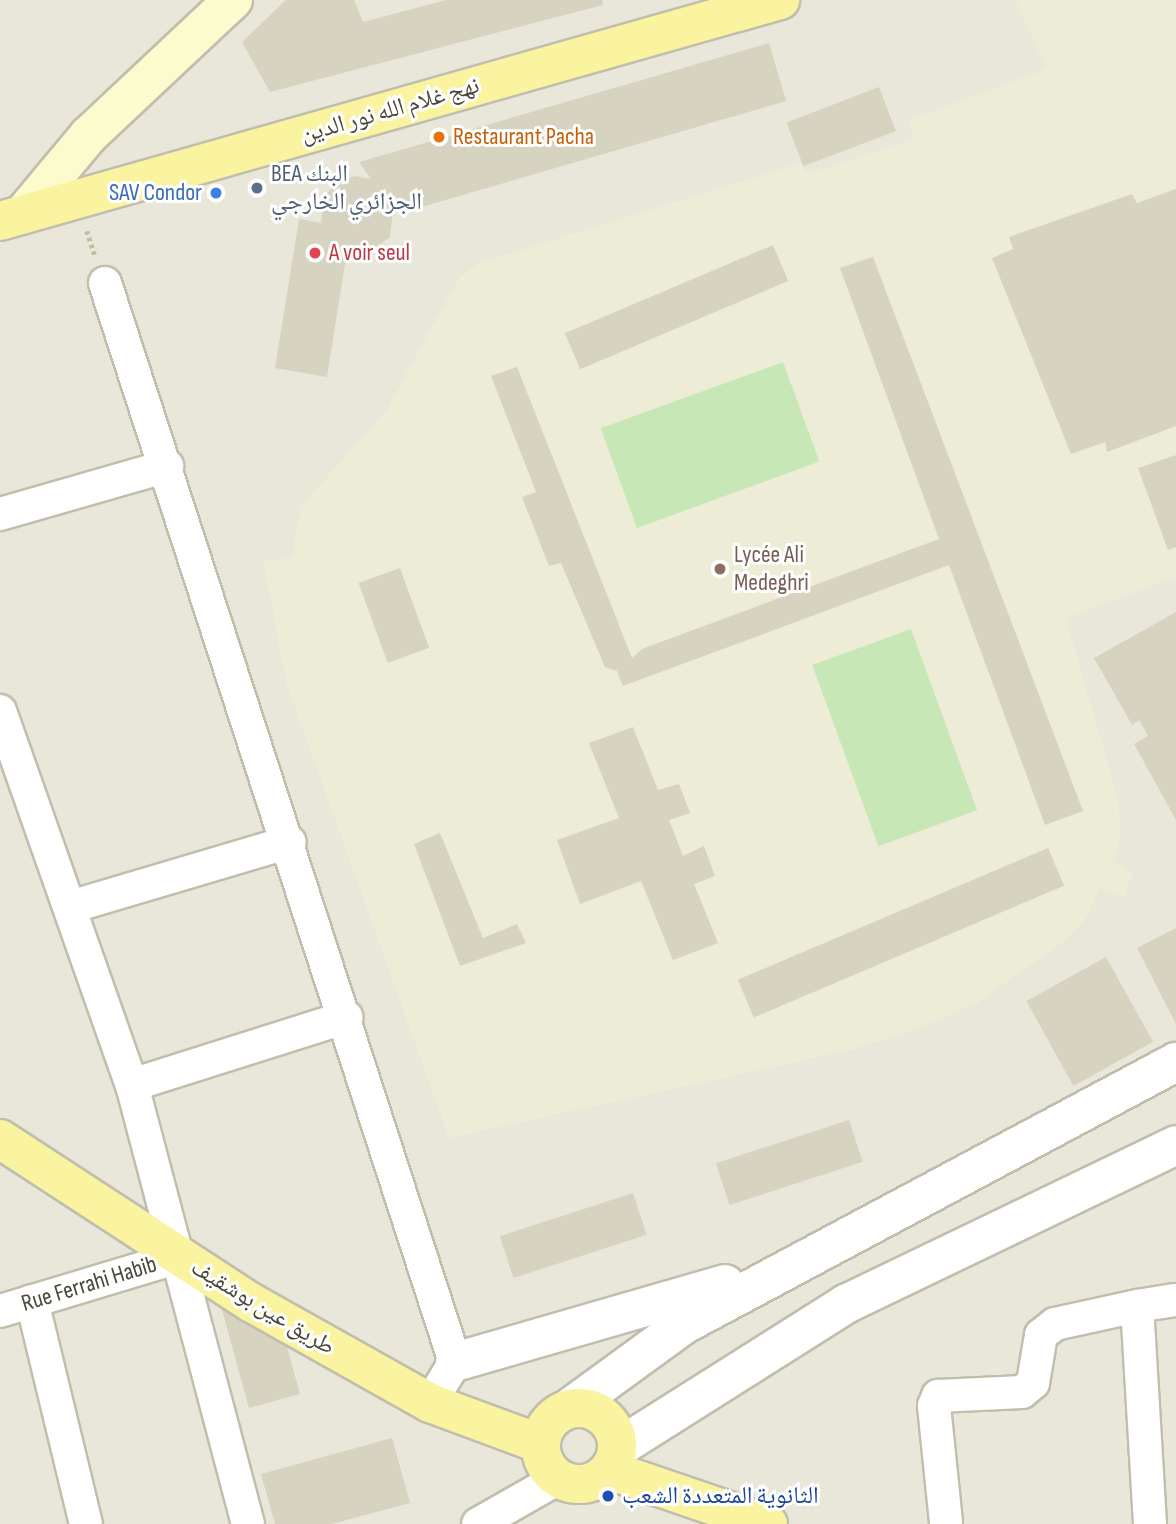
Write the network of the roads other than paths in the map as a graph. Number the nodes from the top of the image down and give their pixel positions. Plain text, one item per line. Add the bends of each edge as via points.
1 (233, 0) edge
2 (780, 0) edge
3 (11, 217) edge
4 (105, 283) road end
5 (167, 466) junction
6 (0, 514) edge
7 (0, 711) edge
8 (0, 796) edge
9 (34, 816) junction
10 (290, 842) junction
11 (70, 907) junction
12 (347, 1017) junction
13 (1176, 1062) edge
14 (132, 1085) junction
15 (0, 1139) edge
16 (1176, 1145) edge
17 (178, 1257) junction
18 (805, 1261) junction
19 (1176, 1300) edge
20 (32, 1301) junction
21 (1137, 1306) junction
22 (0, 1311) edge
23 (455, 1362) junction
24 (430, 1403) junction
25 (568, 1409) junction
26 (541, 1444) junction
27 (613, 1459) junction
28 (559, 1478) junction
29 (946, 1522) dead end
30 (86, 1524) edge
31 (248, 1524) edge
32 (478, 1524) edge
33 (768, 1524) edge
34 (1150, 1524) edge

1 - 3 main road via 88,136
2 - 3 main road, نهج غلام الله نور الدين
4 - 5 street
5 - 6 street
5 - 10 street
7 - 9 street
8 - 9 street
9 - 11 street
10 - 11 street
10 - 12 street
11 - 14 street
12 - 14 street
12 - 23 street
13 - 18 street
14 - 17 street
15 - 17 main road, طريق عين بوشقيف
16 - 27 street via 846,1304
17 - 20 street, Rue Ferrahi Habib
17 - 24 main road, طريق عين بوشقيف
17 - 31 street
18 - 23 street
18 - 25 street via 683,1325
19 - 21 street
20 - 22 street, Rue Ferrahi Habib
20 - 30 street
21 - 29 street via 1055,1324 1041,1335 1033,1383 1022,1392 938,1396 933,1406
21 - 34 street
23 - 24 street
24 - 26 main road, طريق عين بوشقيف
25 - 26 main road via 551,1420
25 - 27 main road via 600,1414 610,1423
26 - 28 main road via 543,1457
27 - 28 main road via 584,1484
27 - 33 main road
28 - 32 street

